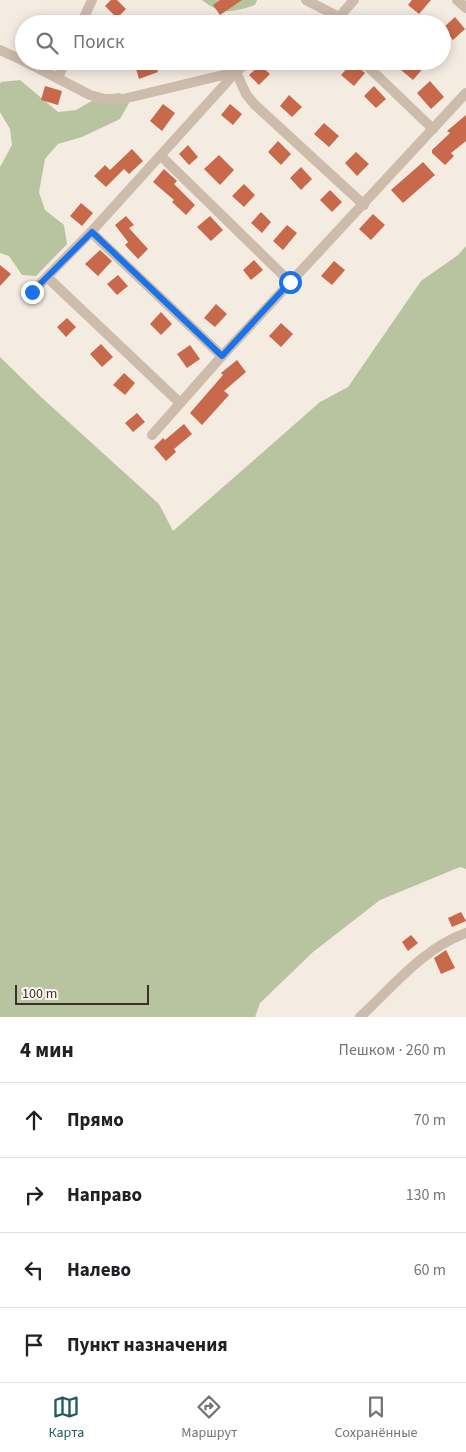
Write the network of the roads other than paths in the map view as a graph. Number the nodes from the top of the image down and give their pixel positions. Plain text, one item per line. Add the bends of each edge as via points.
1 (92, 0) edge
2 (306, 0) edge
3 (354, 0) edge
4 (457, 0) edge
5 (466, 8) edge
6 (86, 15) edge
7 (328, 15) edge
8 (340, 15) edge
9 (0, 50) edge
10 (15, 57) edge
11 (42, 70) edge
12 (61, 70) edge
13 (238, 70) edge
14 (371, 70) edge
15 (236, 72) junction
16 (58, 78) junction
17 (466, 93) edge
18 (433, 129) junction
19 (161, 156) junction
20 (364, 205) junction
21 (92, 232) junction
22 (47, 277) junction
23 (290, 282) junction
24 (32, 292) dead end
25 (222, 356) junction
26 (180, 403) junction
27 (152, 435) dead end
28 (466, 933) edge
29 (360, 1017) edge

1 - 6 street
2 - 7 street
3 - 8 street
4 - 5 street
9 - 10 street
11 - 16 street
12 - 16 street
13 - 15 street
14 - 18 street
15 - 16 street via 123,99 90,95
15 - 19 street
15 - 20 street via 254,104
17 - 18 street
18 - 20 street
19 - 21 street
19 - 23 street
20 - 23 street
21 - 22 street
21 - 25 street
22 - 24 street
22 - 26 street
23 - 25 street
25 - 26 street
26 - 27 street
28 - 29 street via 432,949

